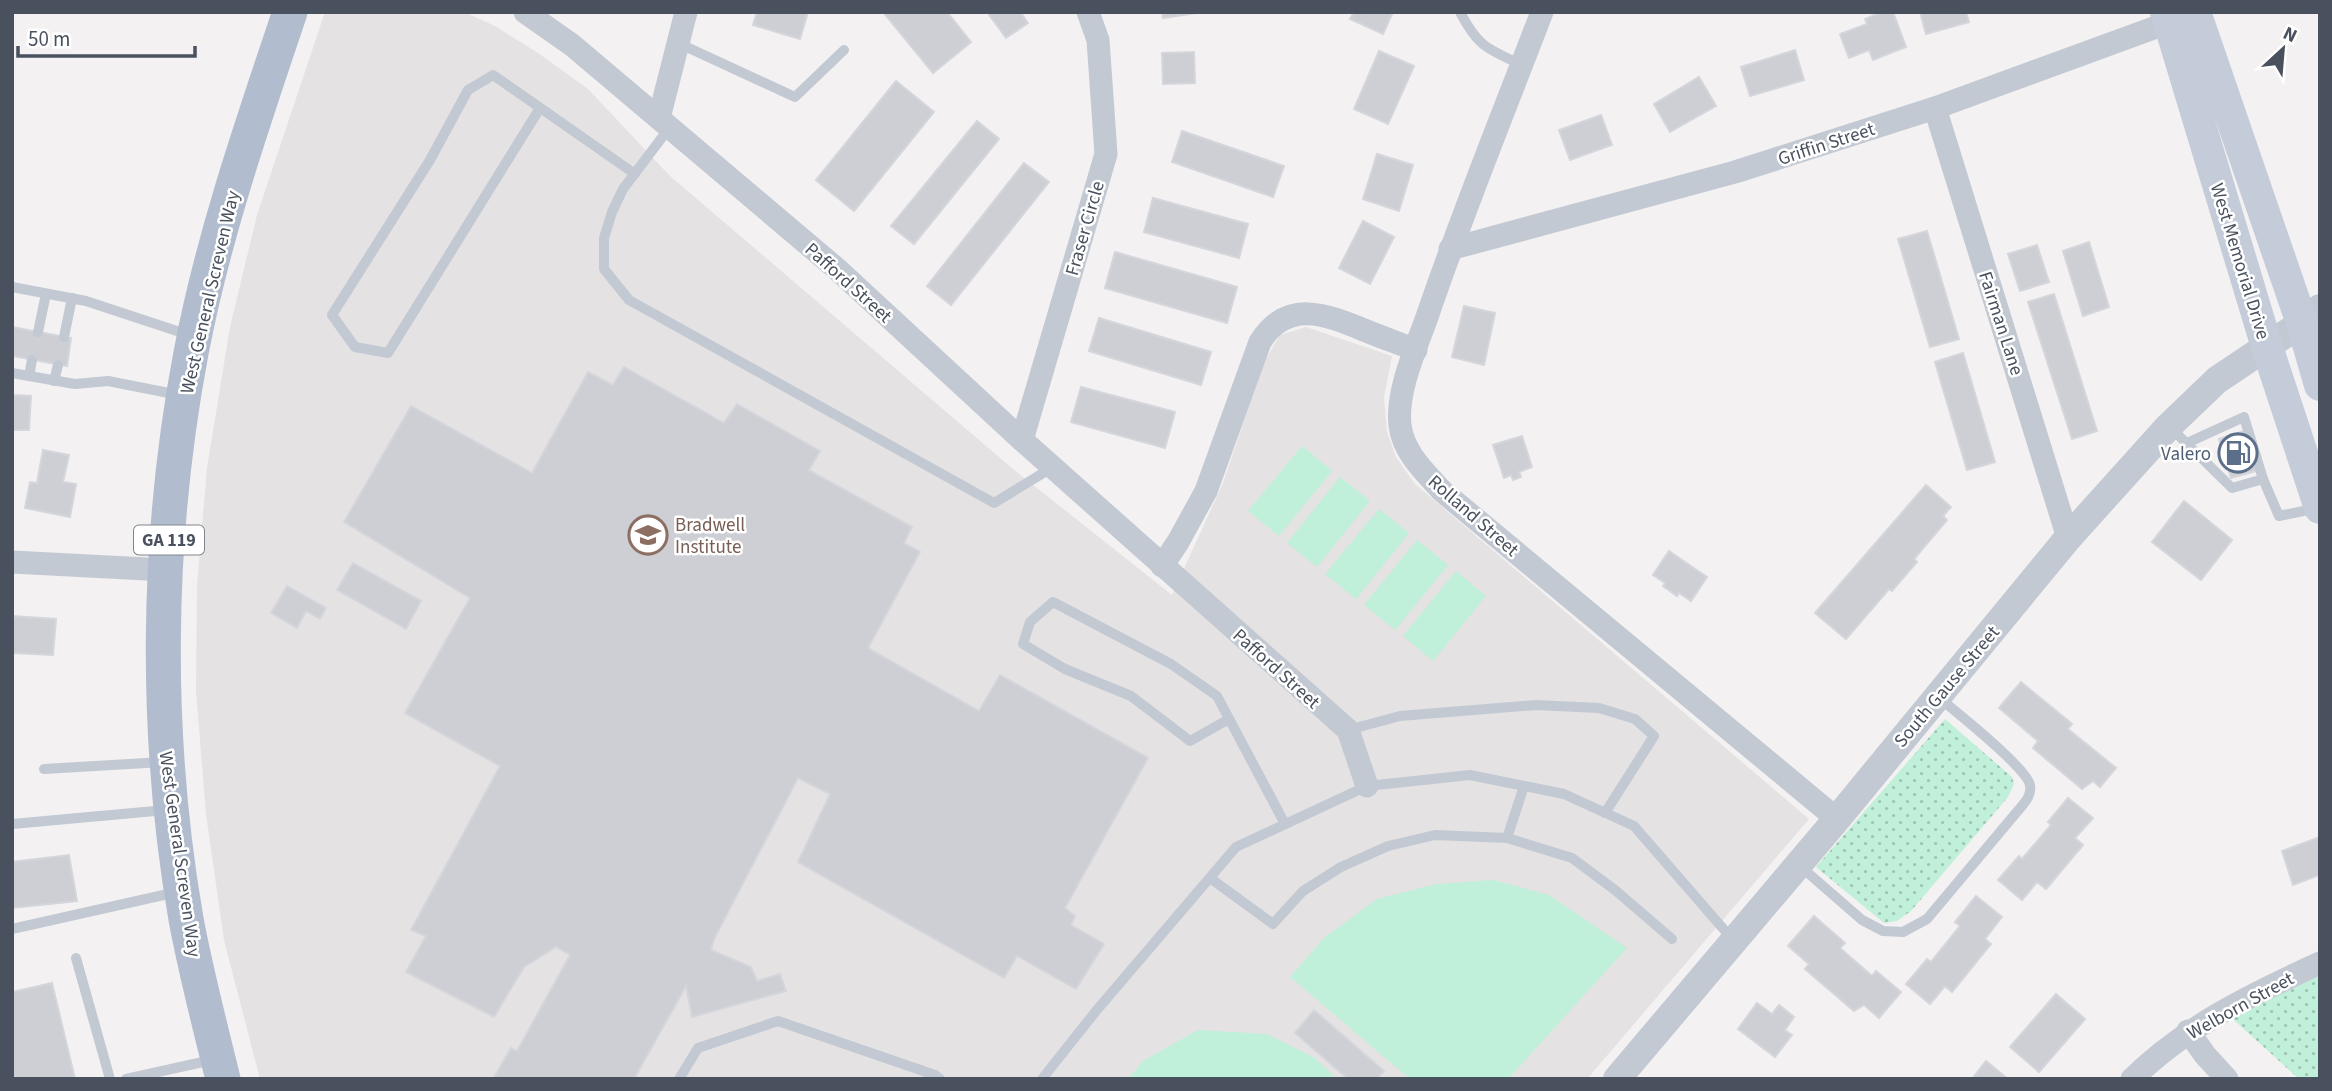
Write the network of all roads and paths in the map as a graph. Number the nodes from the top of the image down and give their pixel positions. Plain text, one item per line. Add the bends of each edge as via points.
1 (290, 12) edge
2 (525, 12) edge
3 (686, 12) edge
4 (1088, 12) edge
5 (1460, 12) edge
6 (1542, 12) edge
7 (2181, 15) edge
8 (678, 43) junction
9 (844, 50) dead end
10 (1522, 65) junction
11 (540, 108) junction
12 (1935, 108) junction
13 (665, 123) junction
14 (635, 174) junction
15 (1450, 249) junction
16 (12, 288) edge
17 (46, 294) junction
18 (72, 298) junction
19 (2311, 315) edge
20 (38, 332) dead end
21 (64, 337) dead end
22 (195, 337) junction
23 (2267, 347) junction
24 (1416, 350) junction
25 (32, 360) dead end
26 (58, 365) dead end
27 (12, 373) edge
28 (29, 376) junction
29 (54, 380) junction
30 (2320, 385) edge
31 (184, 396) junction
32 (2178, 435) junction
33 (1022, 440) junction
34 (1053, 467) junction
35 (2263, 479) junction
36 (2320, 508) edge
37 (2068, 538) junction
38 (12, 562) edge
39 (1163, 566) junction
40 (166, 570) junction
41 (1937, 696) junction
42 (1229, 719) junction
43 (1348, 730) junction
44 (168, 762) junction
45 (44, 769) dead end
46 (1367, 786) junction
47 (1524, 786) junction
48 (172, 810) junction
49 (1605, 813) junction
50 (1837, 819) junction
51 (12, 824) edge
52 (1285, 824) junction
53 (1507, 838) junction
54 (1798, 864) junction
55 (1210, 878) junction
56 (182, 891) junction
57 (12, 929) edge
58 (1672, 939) dead end
59 (1733, 940) junction
60 (76, 958) dead end
61 (2320, 963) edge
62 (2189, 1031) junction
63 (221, 1069) edge
64 (110, 1079) edge
65 (126, 1079) edge
66 (679, 1079) edge
67 (940, 1079) edge
68 (1041, 1079) edge
69 (1617, 1079) edge
70 (2132, 1079) edge
71 (2227, 1079) edge

1 - 22 main road, West General Screven Way / GA 119 via 226,208
2 - 13 street, Pafford Street
3 - 8 street
4 - 33 street, Fraser Circle via 1098,40 1106,154
5 - 10 lane via 1486,48
6 - 10 street, Rolland Street
7 - 12 street, Griffin Street
7 - 19 main road, West Memorial Drive
7 - 23 main road, West Memorial Drive
8 - 9 lane via 794,97
8 - 13 street
10 - 15 street, Rolland Street
11 - 11 lane via 493,75 468,90 430,160 332,315 355,347 388,353
11 - 14 lane
12 - 15 street, Griffin Street via 1735,172
12 - 37 street, Fairman Lane
13 - 14 lane
13 - 33 street, Pafford Street via 837,269
14 - 34 lane via 623,189 604,238 604,269 629,300 994,503
15 - 24 street, Rolland Street
16 - 17 lane
17 - 18 lane
17 - 20 lane
18 - 21 lane
18 - 22 lane
19 - 23 street, South Gause Street
19 - 30 main road, West Memorial Drive
22 - 31 main road, West General Screven Way / GA 119
23 - 32 street, South Gause Street via 2217,380
23 - 36 main road, West Memorial Drive
24 - 39 street via 1310,313 1292,315 1269,328 1206,491
24 - 50 street, Rolland Street via 1399,422 1402,440 1425,473
25 - 28 lane
26 - 29 lane
27 - 28 lane
28 - 29 lane
29 - 31 lane via 75,384 108,381
31 - 40 main road, West General Screven Way / GA 119
32 - 35 lane via 2232,488
32 - 35 lane via 2244,417
32 - 37 street, South Gause Street
33 - 34 street, Pafford Street
34 - 39 street, Pafford Street
35 - 36 lane via 2279,516
37 - 41 street, South Gause Street
38 - 40 street
39 - 43 street, Pafford Street
40 - 44 main road, West General Screven Way / GA 119
41 - 50 street, South Gause Street
41 - 54 lane via 2019,767 2030,783 2030,797 1927,919 1903,932 1883,931 1861,920
42 - 42 lane via 1217,695 1171,664 1053,602 1030,621 1023,644 1065,669 1131,696 1190,741
42 - 52 lane
43 - 46 street, Pafford Street
43 - 49 lane via 1400,716 1536,705 1599,708 1635,719 1654,736
44 - 45 lane
44 - 48 main road, West General Screven Way / GA 119
46 - 47 lane via 1470,775
46 - 52 lane
47 - 49 lane via 1564,794
47 - 53 lane
48 - 51 lane
48 - 56 main road, West General Screven Way / GA 119
49 - 59 lane via 1634,826
50 - 54 street, South Gause Street
52 - 55 lane via 1236,847
53 - 55 lane via 1435,835 1388,846 1303,891 1273,924
53 - 58 lane via 1572,858
54 - 59 street, South Gause Street
55 - 68 lane
56 - 57 lane
56 - 63 main road, West General Screven Way / GA 119
59 - 69 street, South Gause Street
60 - 64 lane
61 - 62 street, Welborn Street
62 - 70 street, Welborn Street
62 - 71 street
63 - 65 lane
66 - 67 lane via 698,1048 778,1021

